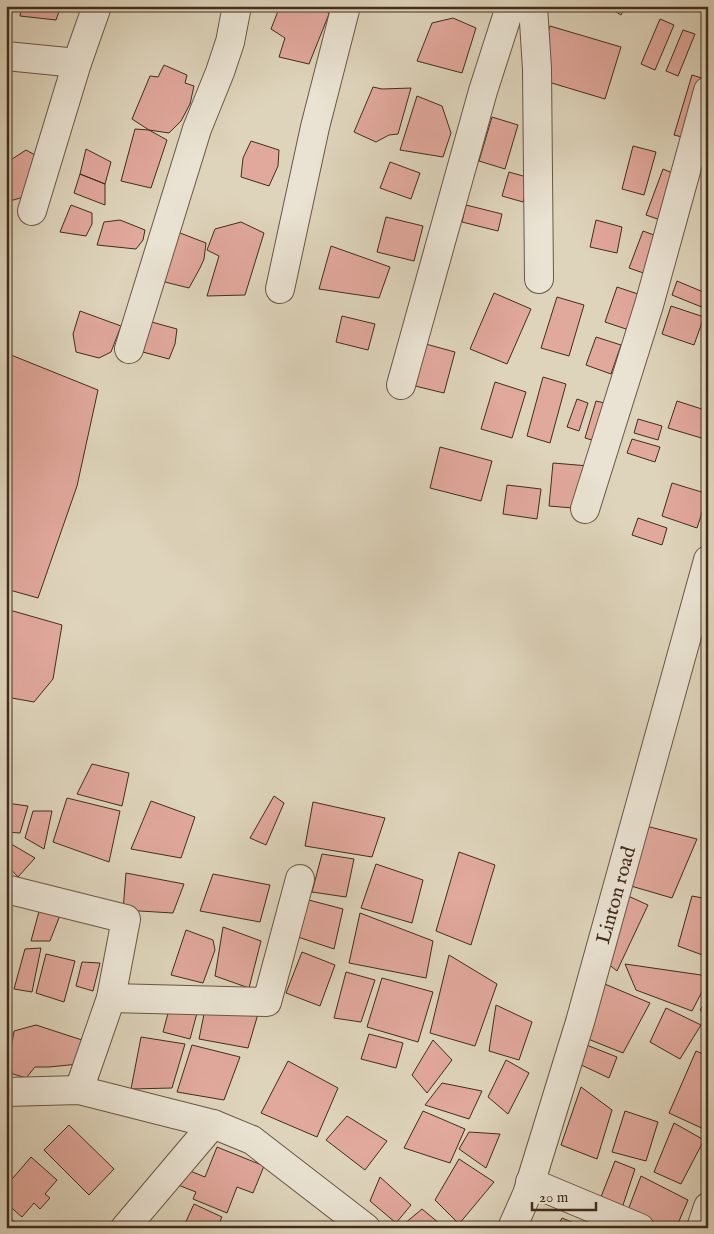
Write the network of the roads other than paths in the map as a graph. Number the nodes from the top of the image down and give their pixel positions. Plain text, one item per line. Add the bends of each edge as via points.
1 (97, 6) edge
2 (238, 6) edge
3 (346, 6) edge
4 (513, 7) edge
5 (6, 56) edge
6 (77, 63) junction
7 (708, 91) edge
8 (32, 211) dead end
9 (539, 279) dead end
10 (280, 289) dead end
11 (129, 350) dead end
12 (401, 385) dead end
13 (585, 510) dead end
14 (708, 560) edge
15 (300, 880) dead end
16 (6, 889) edge
17 (111, 998) junction
18 (80, 1090) junction
19 (6, 1092) edge
20 (213, 1124) junction
21 (530, 1182) junction
22 (708, 1207) edge
23 (124, 1228) edge
24 (366, 1228) edge
25 (512, 1228) edge
26 (640, 1228) edge
27 (701, 1228) edge

1 - 6 street
2 - 11 street via 230,42 198,129
3 - 10 street via 315,127
4 - 9 street via 537,69
4 - 12 street via 483,91
5 - 6 street
6 - 8 street
7 - 13 street via 649,305
14 - 21 street, Linton road via 583,1012
15 - 17 street via 267,1002
16 - 17 street via 126,919
17 - 18 street
18 - 19 street
18 - 20 street
20 - 23 street
20 - 24 street via 252,1140
21 - 25 street, Linton road
21 - 26 street
22 - 27 street

